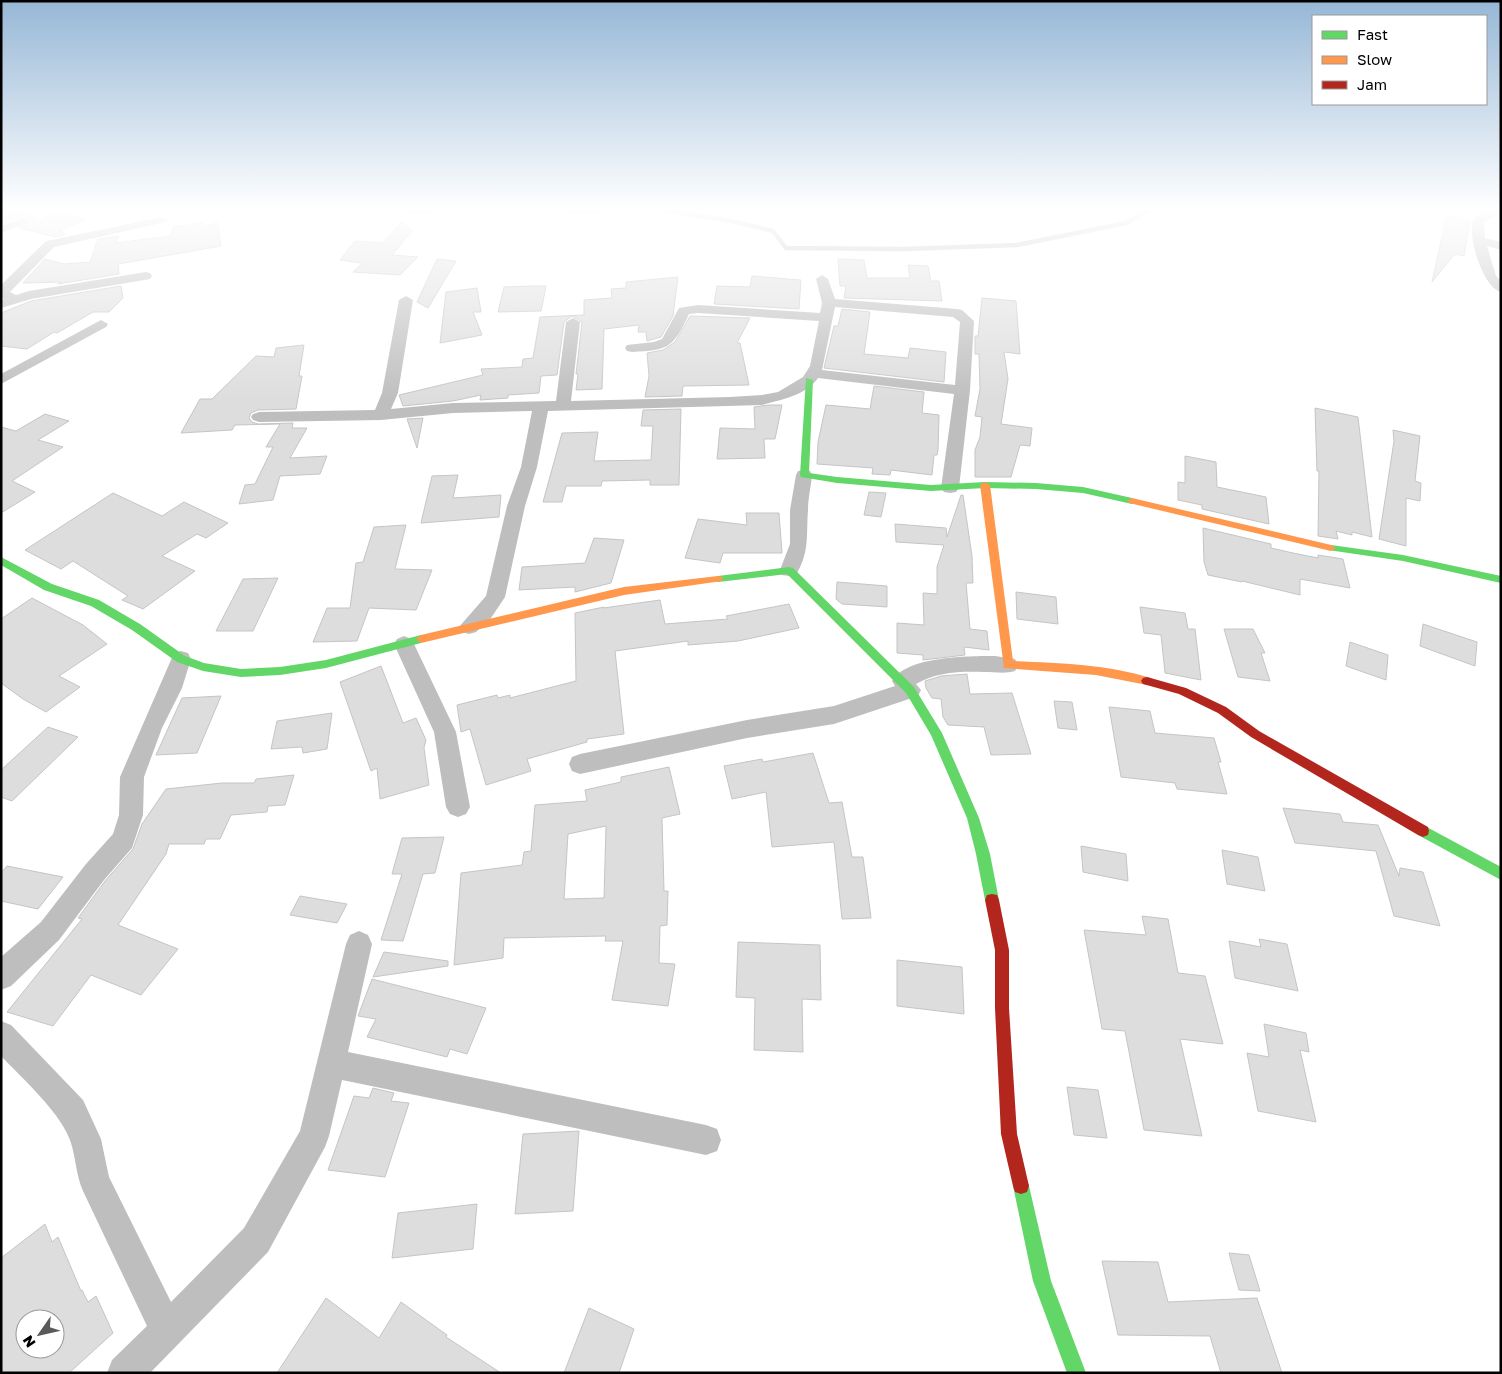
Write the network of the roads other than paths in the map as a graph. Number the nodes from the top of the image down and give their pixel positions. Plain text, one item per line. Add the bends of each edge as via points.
1 (20, 273) edge
2 (1489, 273) edge
3 (146, 276) dead end
4 (822, 279) dead end
5 (1501, 288) edge
6 (406, 300) dead end
7 (7, 301) edge
8 (829, 302) junction
9 (825, 317) junction
10 (573, 322) dead end
11 (101, 324) dead end
12 (632, 348) dead end
13 (811, 377) junction
14 (1, 380) edge
15 (962, 390) junction
16 (541, 405) junction
17 (563, 405) junction
18 (381, 415) junction
19 (259, 417) dead end
20 (804, 475) junction
21 (985, 485) junction
22 (950, 488) junction
23 (1, 560) edge
24 (789, 570) junction
25 (1501, 580) edge
26 (469, 627) junction
27 (404, 644) junction
28 (181, 660) junction
29 (1008, 665) junction
30 (907, 686) junction
31 (580, 764) dead end
32 (458, 807) dead end
33 (1501, 874) edge
34 (359, 944) dead end
35 (1, 976) edge
36 (1, 1035) edge
37 (331, 1063) junction
38 (706, 1140) dead end
39 (166, 1329) junction
40 (125, 1373) edge
41 (1077, 1373) edge

1 - 7 street via 3,293
2 - 5 street
3 - 7 street
4 - 8 street
6 - 18 street via 390,392
8 - 9 street
8 - 15 street via 957,313 967,321
9 - 12 street via 698,309 684,311 669,341 660,346
9 - 13 street via 817,366
10 - 17 street
11 - 14 street
13 - 15 street
13 - 17 street via 783,395 762,400
13 - 20 street
15 - 22 street
16 - 17 street
16 - 18 street
16 - 26 street via 529,467 516,506 495,597
18 - 19 street
20 - 22 street
20 - 24 street via 798,544
21 - 22 street
21 - 25 street via 1083,490 1320,546 1404,558
21 - 29 street
23 - 28 street via 48,586 95,603 136,627
24 - 26 street via 624,591
24 - 30 street
26 - 27 street
27 - 28 street via 326,664 280,671 241,673
27 - 32 street via 445,732
28 - 35 street via 132,776 131,814 124,840 50,931
29 - 30 street via 974,663 935,668 921,671
29 - 33 street via 1121,674 1182,691 1222,710 1255,734
30 - 31 street via 834,714
30 - 41 street via 936,733 973,818 982,854 1002,950 1008,1134 1042,1281
34 - 37 street
36 - 39 street via 72,1111 86,1139 94,1180
37 - 38 street
37 - 39 street via 314,1136 256,1240
39 - 40 street

